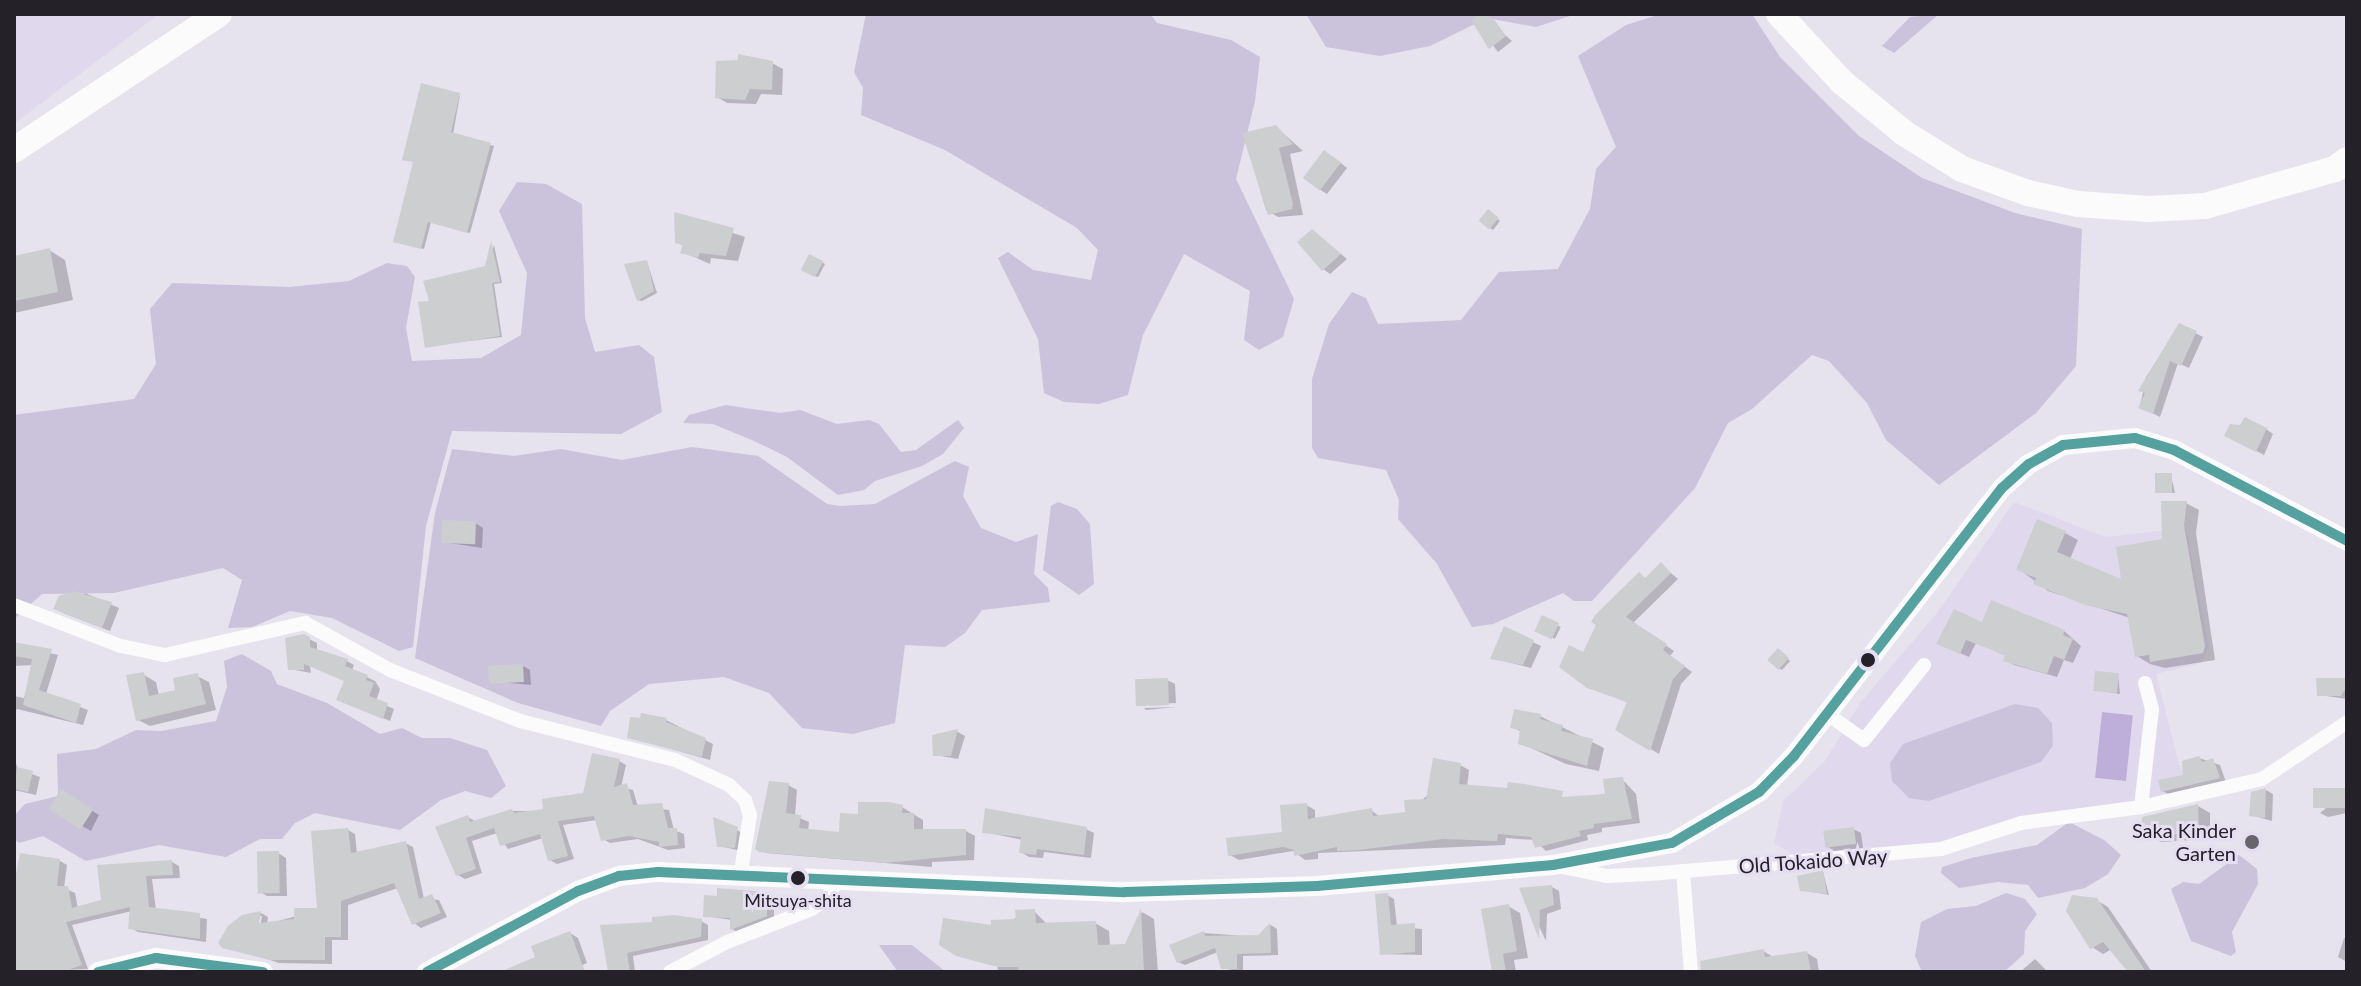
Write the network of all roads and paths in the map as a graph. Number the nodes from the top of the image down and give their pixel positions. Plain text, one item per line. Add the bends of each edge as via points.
1 (1779, 14) edge
2 (205, 17) edge
3 (14, 150) edge
4 (2341, 164) edge
5 (2347, 541) edge
6 (14, 605) edge
7 (1924, 665) dead end
8 (2145, 683) dead end
9 (1827, 714) junction
10 (2347, 722) edge
11 (2141, 807) junction
12 (1553, 865) junction
13 (741, 871) junction
14 (1683, 871) junction
15 (838, 879) junction
16 (98, 972) edge
17 (263, 972) edge
18 (427, 972) edge
19 (670, 972) edge
20 (1691, 972) edge

1 - 4 highway via 1842,82 1904,133 1962,169 2028,193 2078,204 2205,206
2 - 3 highway
5 - 9 street via 2174,450 2135,438 2063,445 2029,464 2002,488
6 - 13 street via 121,646 165,655 305,623 390,670 520,721 675,760 729,785 745,800 750,815
7 - 9 street via 1864,740
8 - 11 street via 2152,709
9 - 12 street via 1759,792 1698,832 1636,853
10 - 11 street, Old Tokaido Way via 2274,775
11 - 14 street, Old Tokaido Way via 2021,823 1918,853
12 - 14 street, Old Tokaido Way via 1606,876
12 - 15 street via 1317,886 1125,892
13 - 15 street
13 - 18 street via 619,876 578,891
14 - 20 street
15 - 19 street via 826,900 812,909 727,942
16 - 17 street via 129,961 181,958

